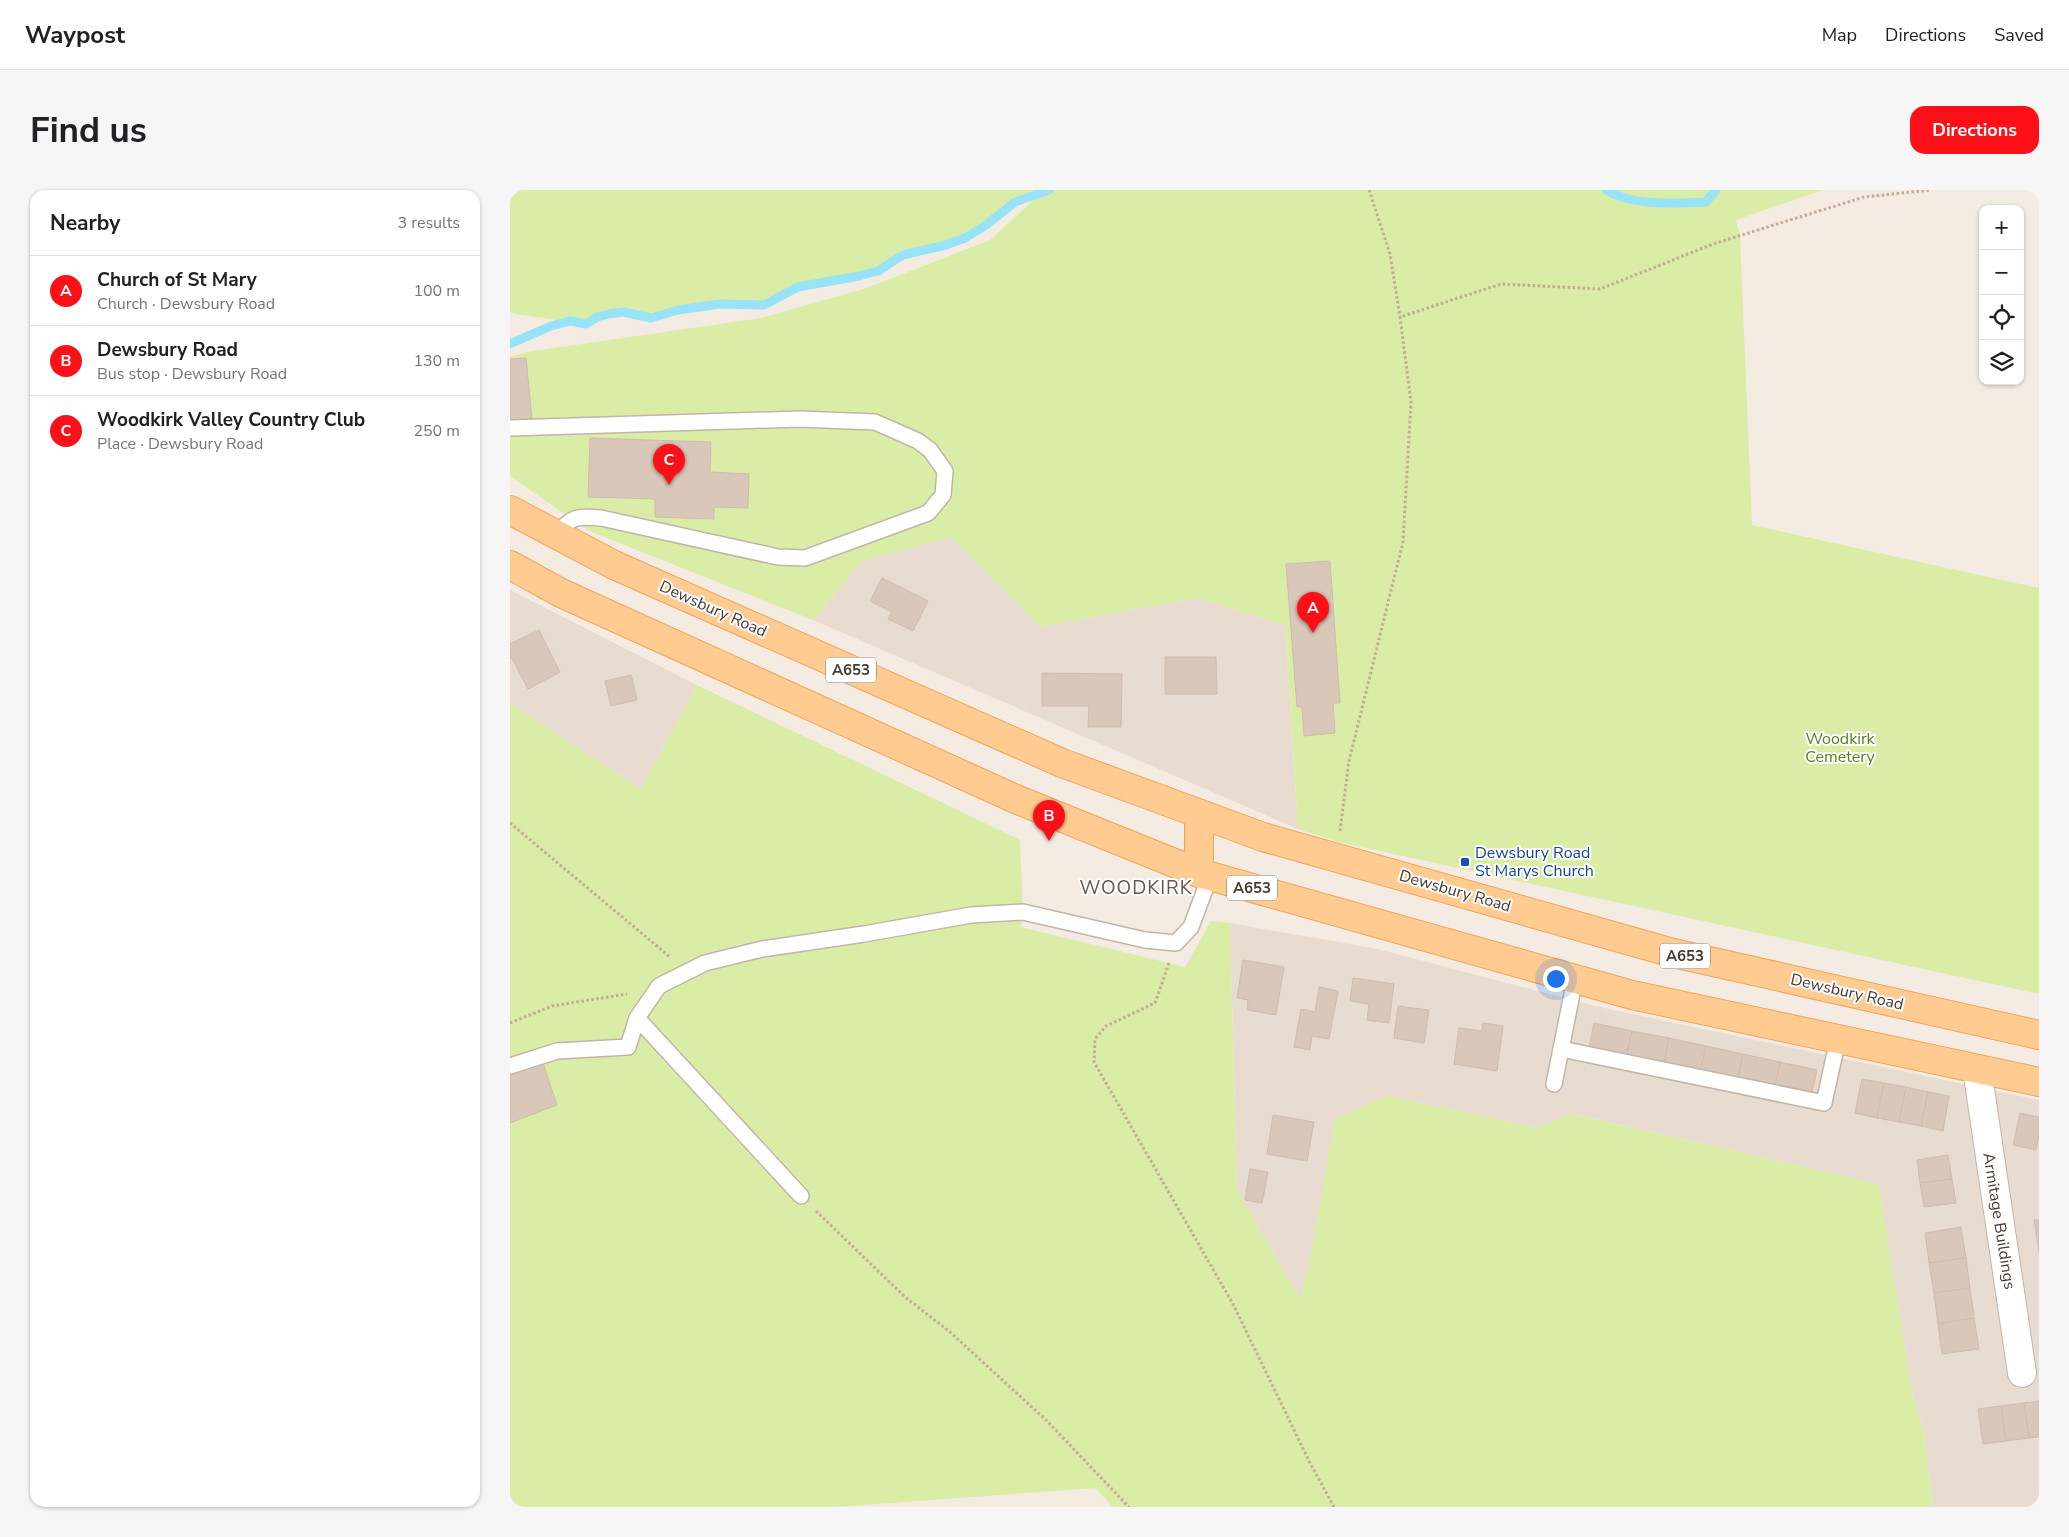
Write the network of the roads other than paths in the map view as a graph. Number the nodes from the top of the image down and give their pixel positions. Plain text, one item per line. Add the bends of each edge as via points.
1 (510, 428) edge
2 (510, 510) edge
3 (556, 534) junction
4 (510, 565) edge
5 (1199, 814) junction
6 (1204, 874) junction
7 (1575, 979) junction
8 (637, 1018) junction
9 (2039, 1035) edge
10 (1838, 1039) junction
11 (1561, 1049) junction
12 (510, 1066) edge
13 (1977, 1069) junction
14 (2039, 1082) edge
15 (1554, 1084) dead end
16 (801, 1196) road end
17 (2022, 1373) dead end

1 - 3 lane via 800,420 875,422 918,441 930,450 945,471 943,495 928,513 805,558 778,557 580,516
2 - 3 main road, Dewsbury Road / A653
3 - 5 main road, Dewsbury Road / A653 via 614,565 1053,759
4 - 6 main road, A653 via 560,593 1018,800
5 - 6 main road
5 - 9 main road, Dewsbury Road / A653 via 1263,838 1673,954
6 - 7 main road, A653
6 - 8 lane via 1191,927 1176,943 1145,940 1023,912 971,915 762,949 705,963 659,986
7 - 10 main road, A653 via 1632,995
7 - 11 lane
8 - 12 lane via 628,1047 556,1051
8 - 16 lane
10 - 11 lane via 1824,1103
10 - 13 main road, A653
11 - 15 lane
13 - 14 main road, A653
13 - 17 street, Armitage Buildings

